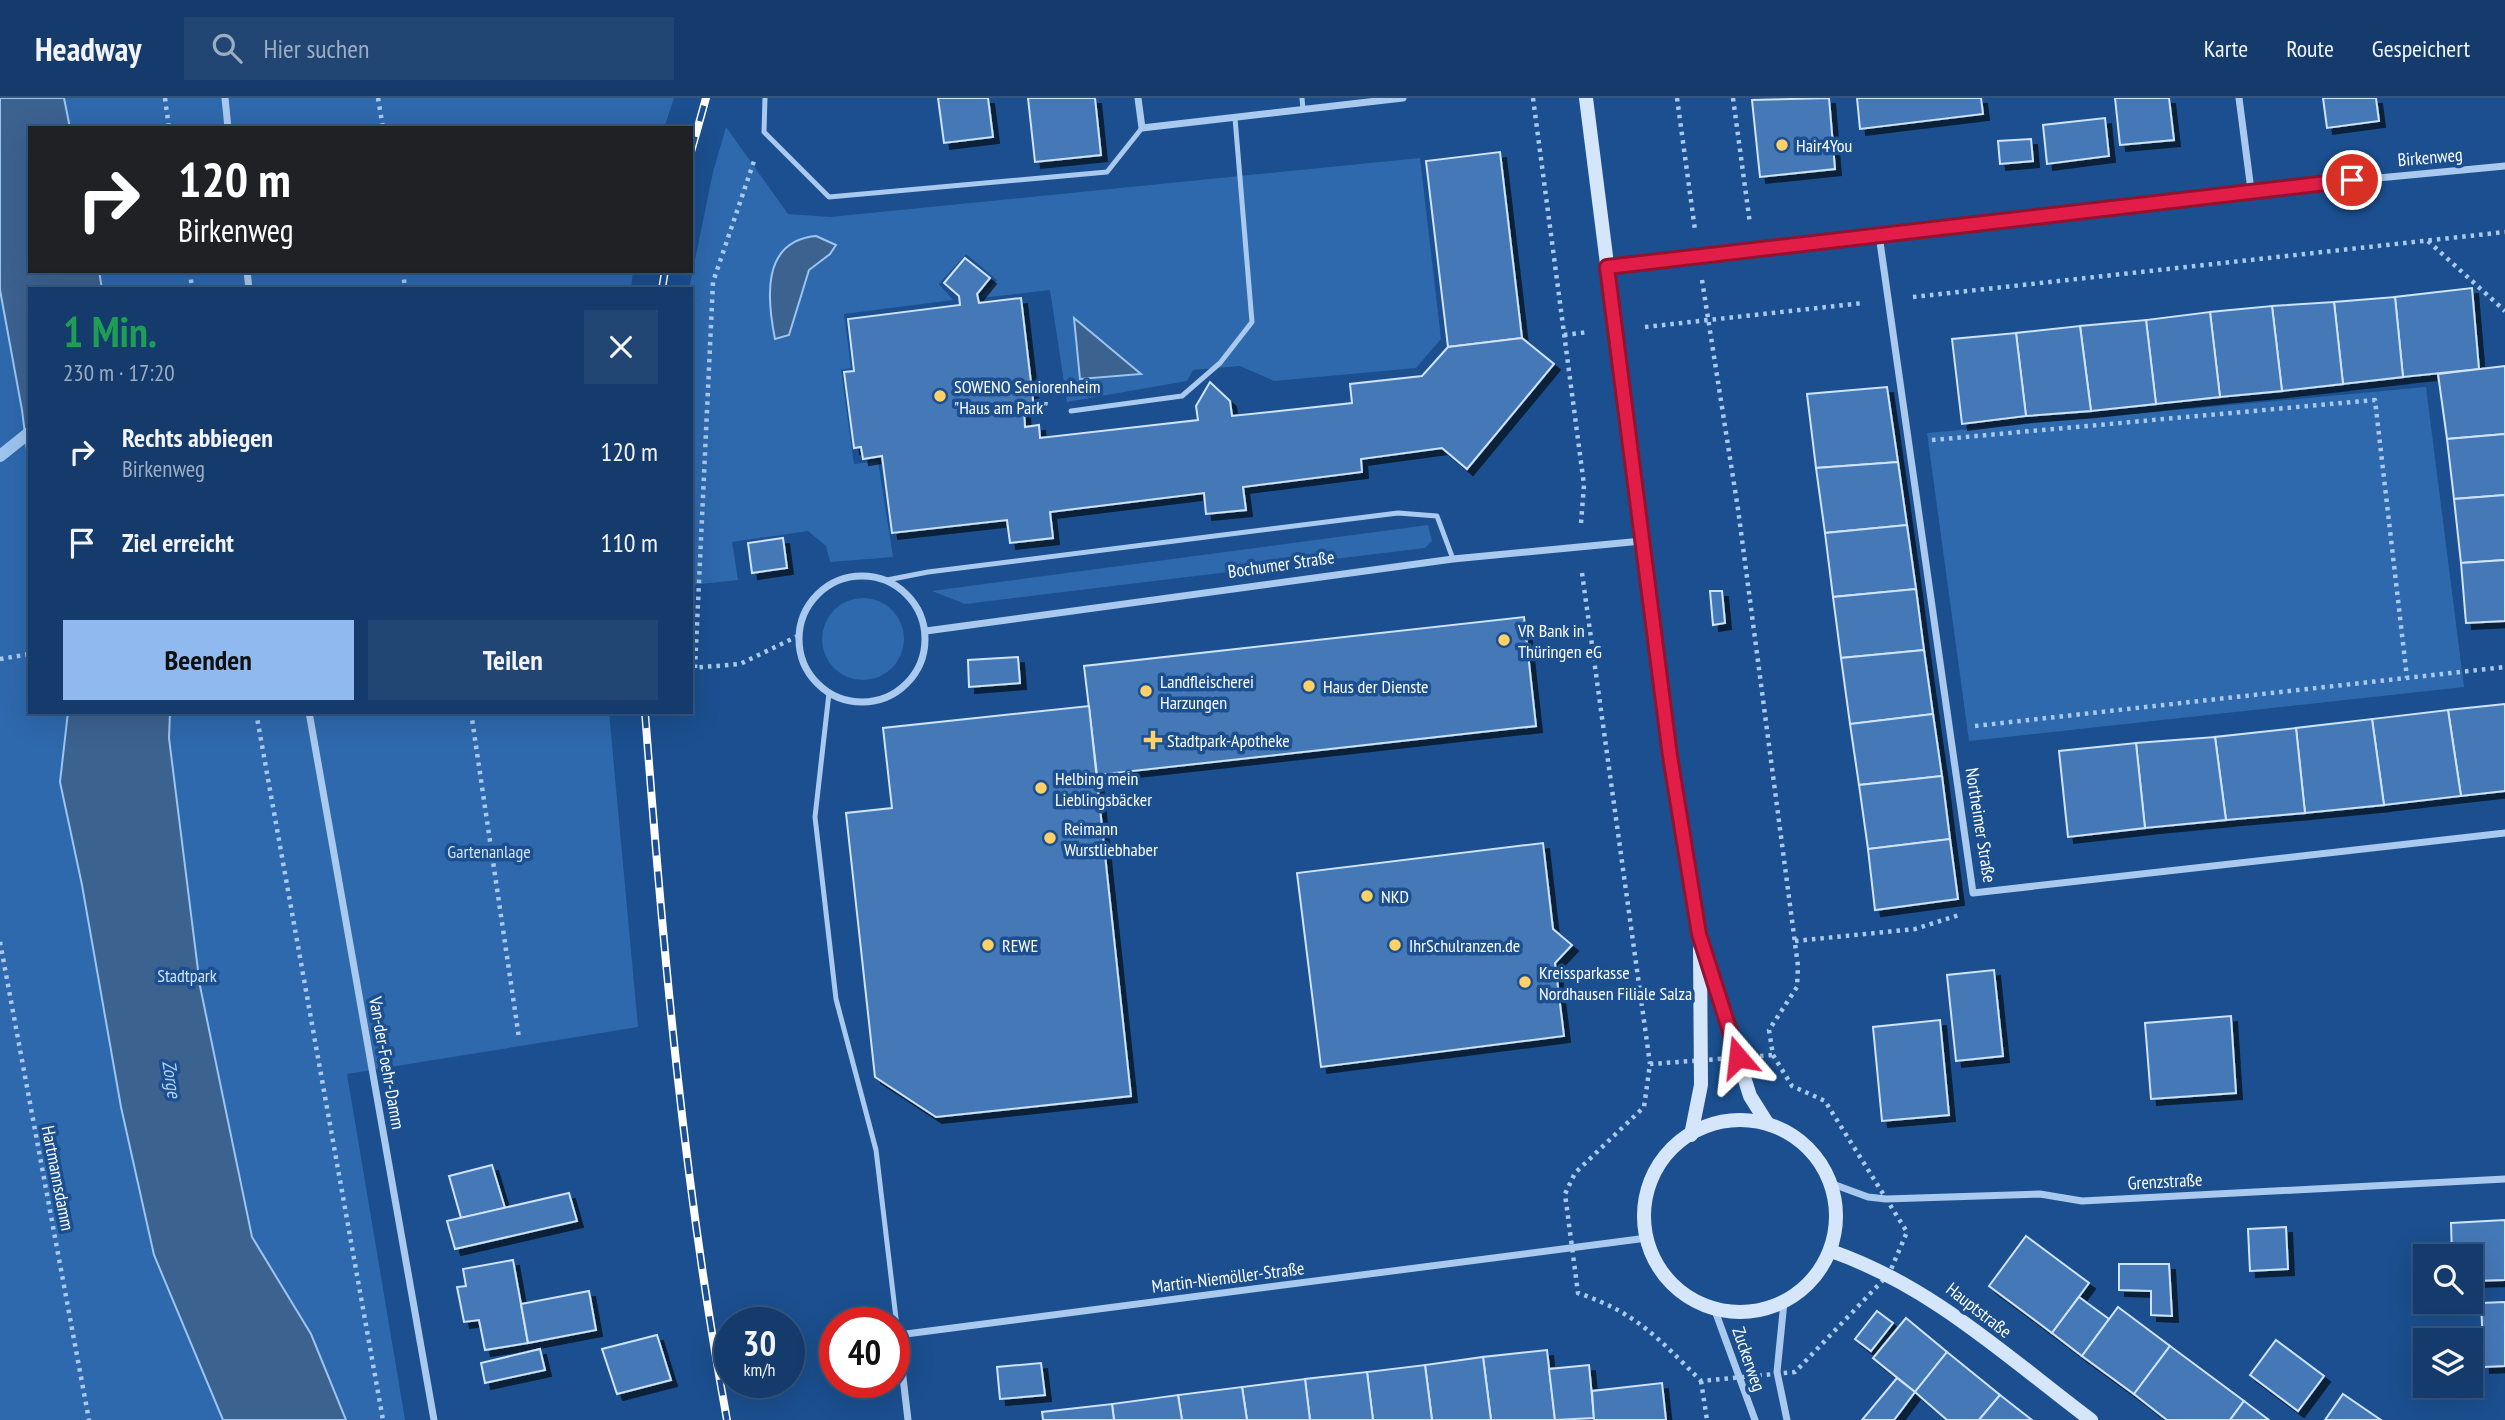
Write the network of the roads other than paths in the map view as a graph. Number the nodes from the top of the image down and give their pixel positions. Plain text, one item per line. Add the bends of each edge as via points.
1 (225, 98) edge
2 (765, 98) edge
3 (1138, 98) edge
4 (1302, 98) edge
5 (1403, 98) edge
6 (1587, 98) edge
7 (2239, 98) edge
8 (1303, 110) junction
9 (1235, 118) junction
10 (228, 126) edge
11 (1142, 128) junction
12 (2505, 166) edge
13 (2251, 190) junction
14 (1880, 236) junction
15 (1607, 267) junction
16 (1071, 411) dead end
17 (1642, 541) junction
18 (1453, 559) junction
19 (887, 580) junction
20 (926, 631) junction
21 (829, 693) junction
22 (309, 714) edge
23 (2505, 833) edge
24 (1699, 934) junction
25 (1767, 1123) junction
26 (1691, 1135) junction
27 (2505, 1179) edge
28 (1830, 1183) junction
29 (1647, 1238) junction
30 (1831, 1251) junction
31 (1784, 1302) junction
32 (895, 1307) edge
33 (1714, 1308) junction
34 (910, 1333) edge
35 (905, 1398) edge
36 (435, 1420) edge
37 (908, 1420) edge
38 (1755, 1420) edge
39 (1787, 1420) edge
40 (2091, 1420) edge

1 - 10 street
2 - 11 lane via 764,132 829,197 1107,172
3 - 11 street
4 - 8 lane
5 - 8 street
6 - 15 street
7 - 13 street
8 - 9 street
9 - 11 street
9 - 16 lane via 1252,322 1220,363 1182,396
12 - 13 street, Birkenweg
13 - 14 street, Birkenweg
14 - 15 street, Birkenweg
14 - 23 street, Northeimer Straße via 1973,893
15 - 17 street
17 - 18 street, Bochumer Straße
17 - 24 street
18 - 19 lane via 1437,516 1398,513
18 - 20 street, Bochumer Straße
19 - 20 street via 906,592 920,610
19 - 21 street via 858,575 836,580 814,597 802,616 798,636 801,658 811,678
20 - 21 street via 925,653 916,674 897,693 876,701 849,702
21 - 32 lane via 815,817 836,999 876,1150
22 - 36 street, Van-der-Foehr-Damm
24 - 25 street via 1750,1096
24 - 26 street via 1701,1086
25 - 26 street via 1735,1120
25 - 28 street via 1796,1137 1819,1160
26 - 29 street via 1676,1144 1656,1168 1645,1199
27 - 28 street, Grenzstraße via 2082,1201 2040,1194 1886,1199
28 - 30 street via 1837,1220
29 - 33 street via 1654,1261 1673,1286 1699,1304
29 - 34 street, Martin-Niemöller-Straße
30 - 31 street via 1815,1278
30 - 40 street, Hauptstraße via 1875,1266 1927,1295
31 - 33 street via 1762,1311 1730,1313
31 - 39 street, Zuckerweg via 1777,1373
33 - 38 street, Zuckerweg
35 - 37 street

